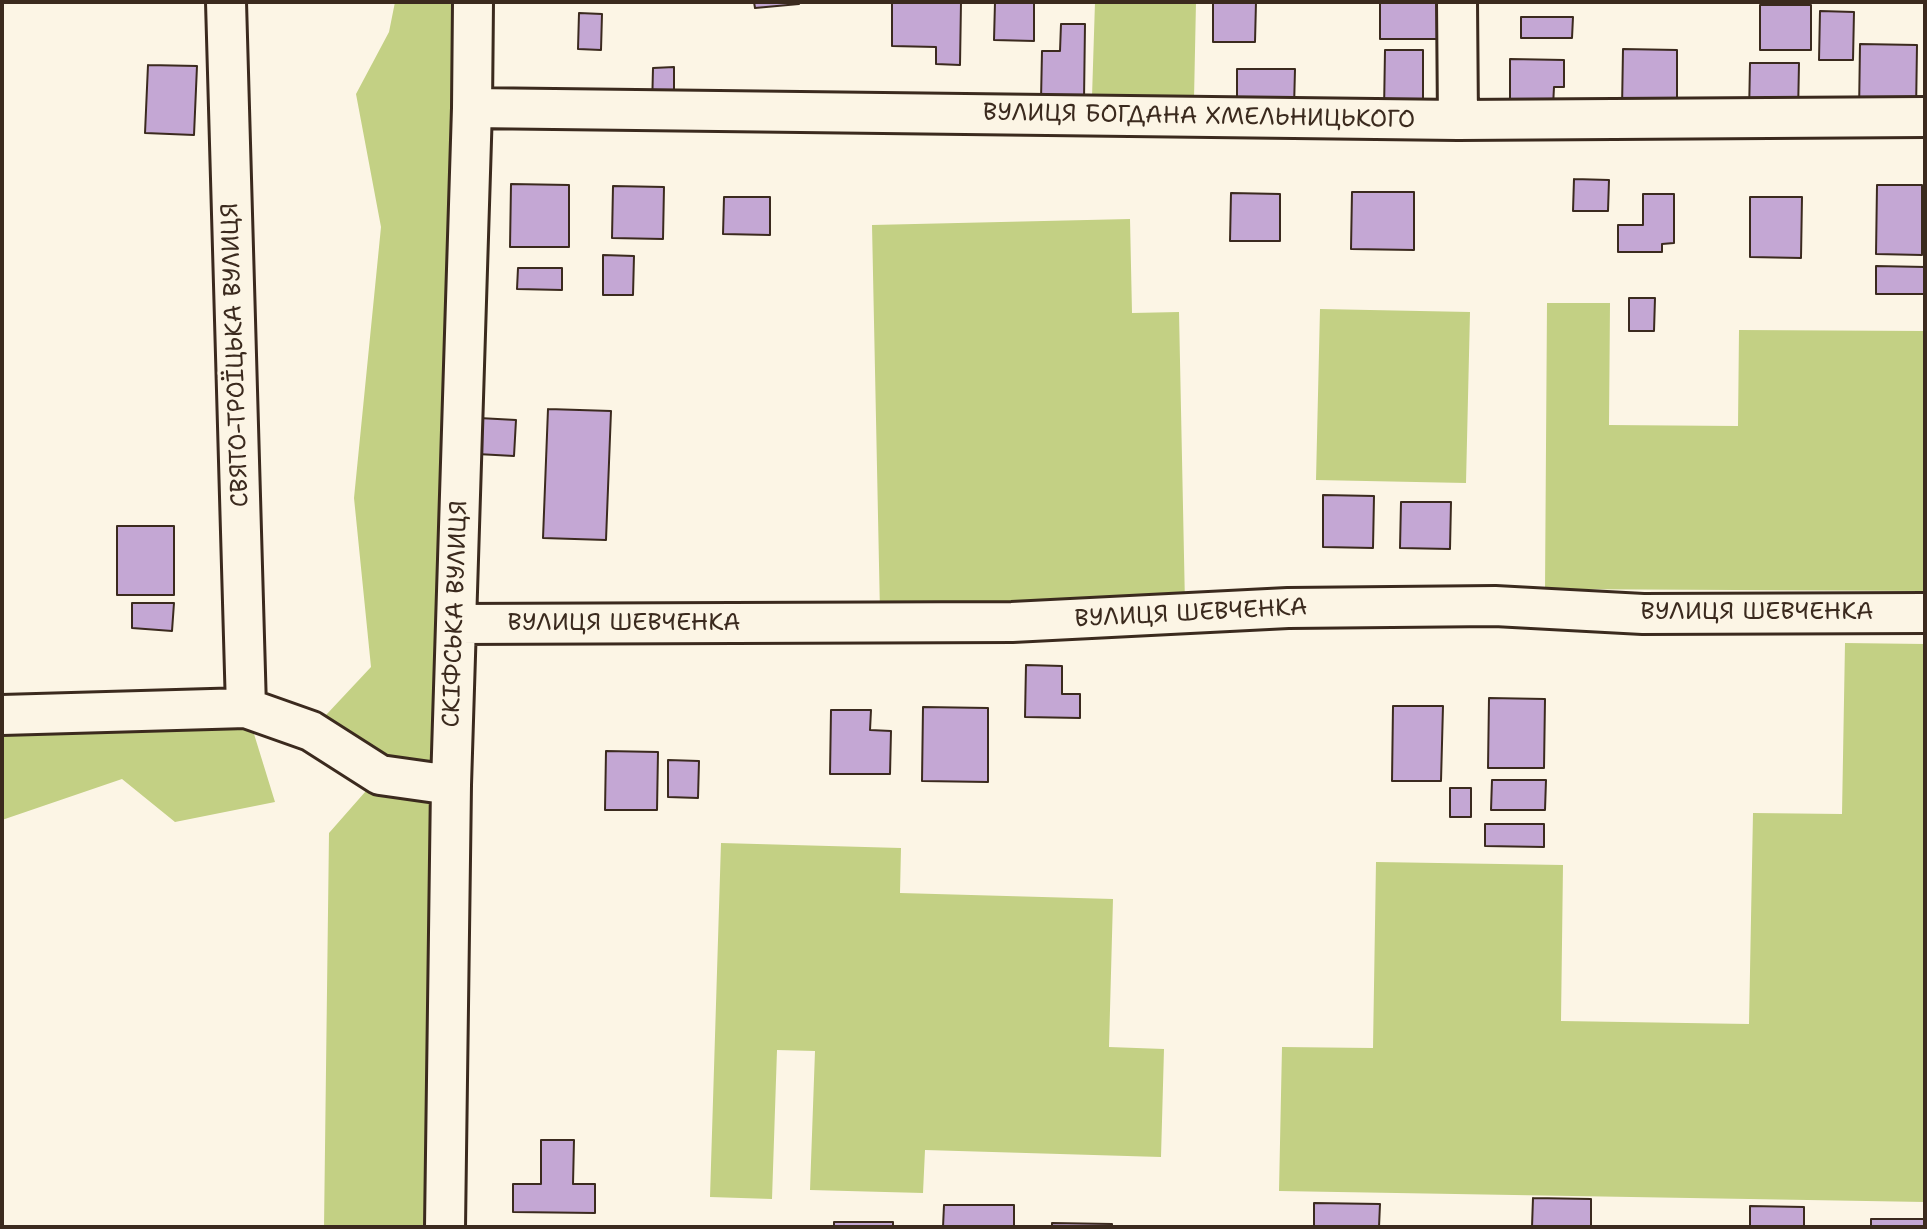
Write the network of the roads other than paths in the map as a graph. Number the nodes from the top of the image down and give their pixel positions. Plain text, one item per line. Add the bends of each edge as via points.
1 (226, 2) edge
2 (473, 2) edge
3 (1457, 2) edge
4 (472, 108) junction
5 (1925, 117) edge
6 (1458, 120) junction
7 (1925, 613) edge
8 (456, 624) junction
9 (246, 708) junction
10 (2, 715) edge
11 (451, 785) junction
12 (445, 1227) edge

1 - 9 street, СВЯТО-ТРОЇЦЬКА ВУЛИЦЯ
2 - 4 street, СКІФСЬКА ВУЛИЦЯ
3 - 6 street
4 - 6 street, ВУЛИЦЯ БОГДАНА ХМЕЛЬНИЦЬКОГО
4 - 8 street, СКІФСЬКА ВУЛИЦЯ
5 - 6 street, ВУЛИЦЯ БОГДАНА ХМЕЛЬНИЦЬКОГО
7 - 8 street, ВУЛИЦЯ ШЕВЧЕНКА via 1643,614 1495,606 1288,608 1013,622
8 - 11 street, СКІФСЬКА ВУЛИЦЯ
9 - 10 street
9 - 11 street via 311,731 380,775
11 - 12 street, СКІФСЬКА ВУЛИЦЯ

